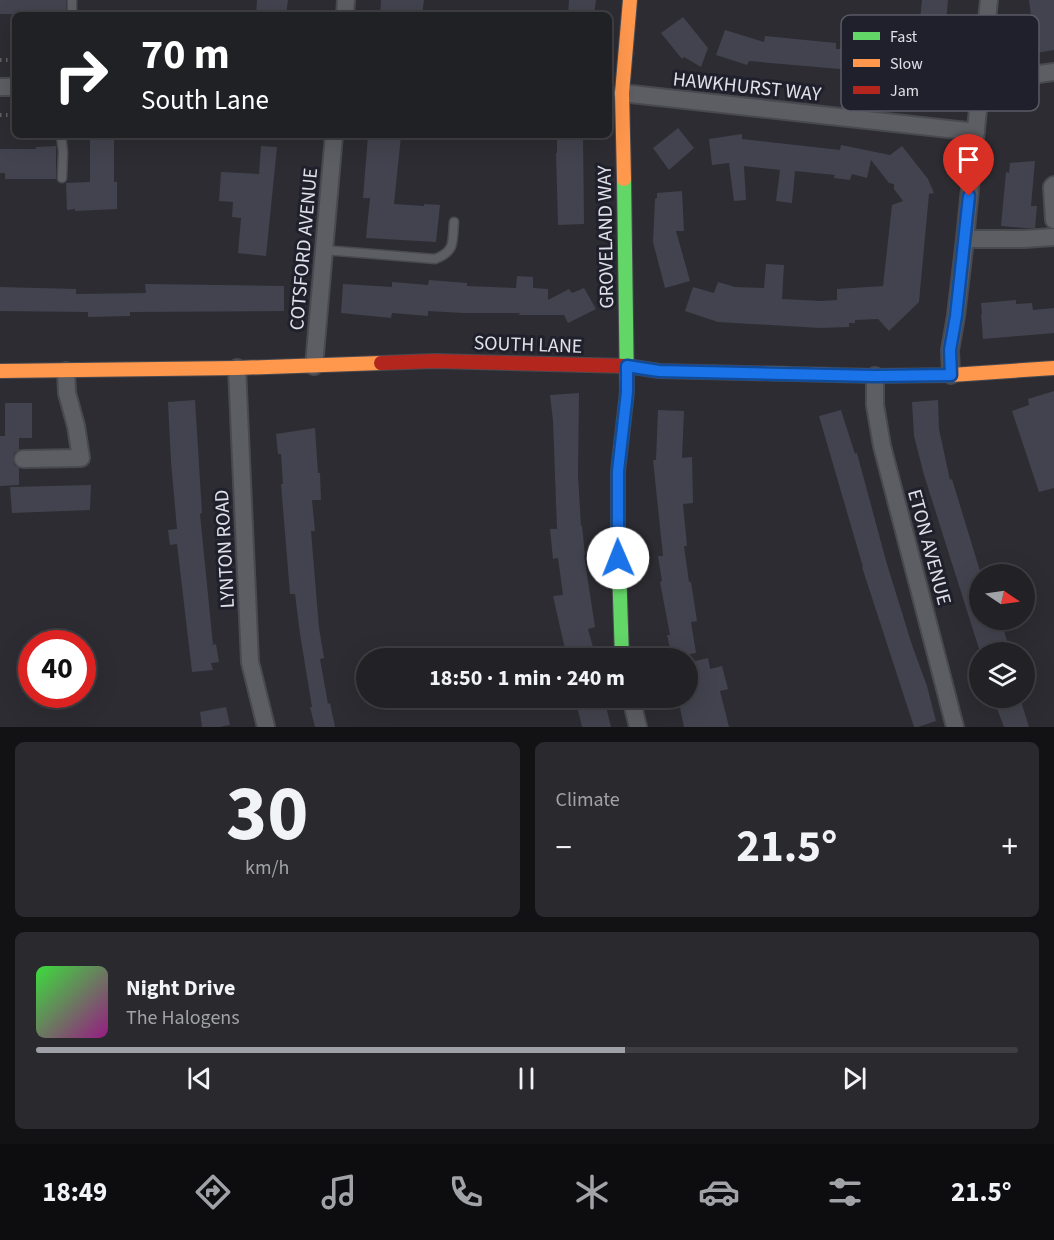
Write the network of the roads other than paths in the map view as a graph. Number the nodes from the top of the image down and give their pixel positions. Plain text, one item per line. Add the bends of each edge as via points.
1 (630, 0) edge
2 (989, 0) edge
3 (987, 15) edge
4 (1054, 72) edge
5 (1039, 74) edge
6 (622, 93) junction
7 (978, 111) edge
8 (976, 132) junction
9 (61, 138) edge
10 (334, 138) edge
11 (62, 178) dead end
12 (1054, 185) edge
13 (1054, 220) edge
14 (454, 222) dead end
15 (1054, 237) edge
16 (965, 239) junction
17 (324, 250) junction
18 (314, 366) junction
19 (627, 366) junction
20 (237, 368) junction
21 (1054, 368) edge
22 (0, 371) edge
23 (66, 371) junction
24 (951, 375) junction
25 (875, 376) junction
26 (23, 459) dead end
27 (622, 648) edge
28 (633, 708) edge
29 (266, 727) edge
30 (638, 727) edge
31 (955, 727) edge

1 - 6 street, GROVELAND WAY
2 - 3 street
4 - 5 street
6 - 8 street, HAWKHURST WAY
6 - 19 street, GROVELAND WAY
7 - 8 street
8 - 16 street
9 - 11 lane
10 - 17 street, COTSFORD AVENUE
12 - 13 street
14 - 17 lane via 450,250 435,259
15 - 16 street
16 - 24 street via 950,350
17 - 18 street, COTSFORD AVENUE
18 - 19 street, SOUTH LANE via 436,361
18 - 20 street, SOUTH LANE
19 - 25 street, SOUTH LANE via 659,371
19 - 27 street, GROVELAND WAY via 618,471
20 - 23 street, SOUTH LANE
20 - 29 street, LYNTON ROAD via 250,662
21 - 24 street, SOUTH LANE
22 - 23 street, SOUTH LANE
23 - 26 street via 81,458
24 - 25 street, SOUTH LANE
25 - 31 street, ETON AVENUE via 882,446
28 - 30 street

